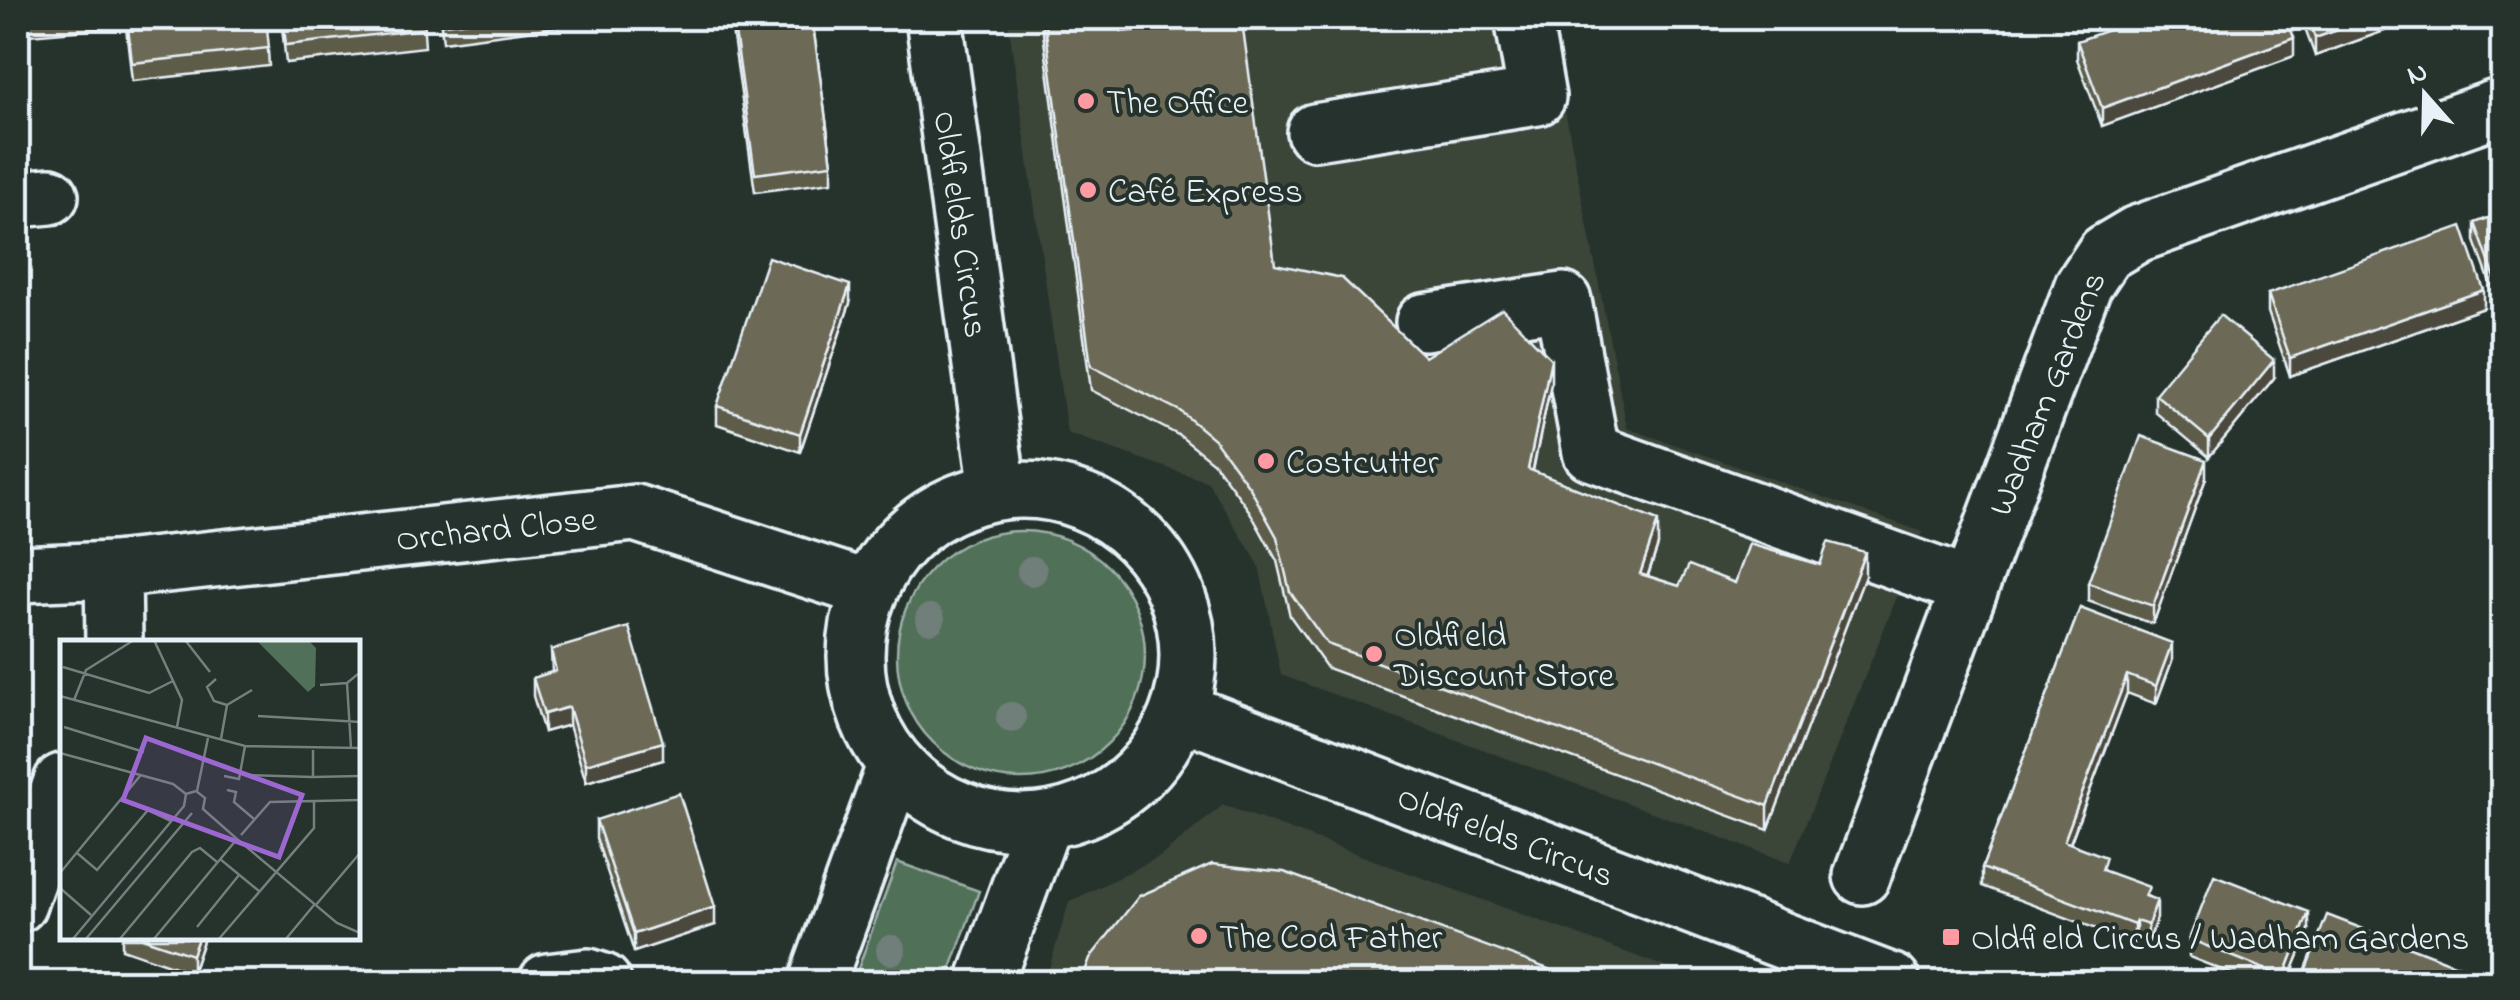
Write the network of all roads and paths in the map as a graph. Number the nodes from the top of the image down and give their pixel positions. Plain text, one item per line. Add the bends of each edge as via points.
1 (934, 18) edge
2 (1523, 18) edge
3 (2502, 106) edge
4 (1315, 132) dead end
5 (1424, 322) dead end
6 (998, 490) junction
7 (113, 570) junction
8 (18, 574) edge
9 (1968, 587) junction
10 (868, 589) junction
11 (114, 640) edge
12 (1182, 711) junction
13 (896, 766) junction
14 (60, 788) edge
15 (1043, 823) junction
16 (1862, 876) dead end
17 (18, 904) edge
18 (1827, 971) edge
19 (547, 982) edge
20 (603, 982) edge
21 (817, 982) edge
22 (985, 982) edge
23 (1892, 982) edge

1 - 6 street, Oldfields Circus
2 - 4 street via 1537,96
3 - 9 street, Wadham Gardens via 2138,234 2105,253 2083,286
5 - 9 street via 1563,300 1591,452
6 - 10 street via 938,511 890,552
6 - 12 street via 1076,496 1110,512 1148,543 1166,569 1190,652
7 - 8 street, Orchard Close
7 - 10 street, Orchard Close via 635,513
7 - 11 street
9 - 16 street, Wadham Gardens
10 - 13 street via 855,637 858,692
12 - 15 street via 1156,759 1118,791 1082,813
12 - 18 street, Oldfields Circus
13 - 15 street via 945,805 1001,823
13 - 21 street
14 - 17 street
15 - 22 street
18 - 23 street, Oldfields Circus
19 - 20 street

